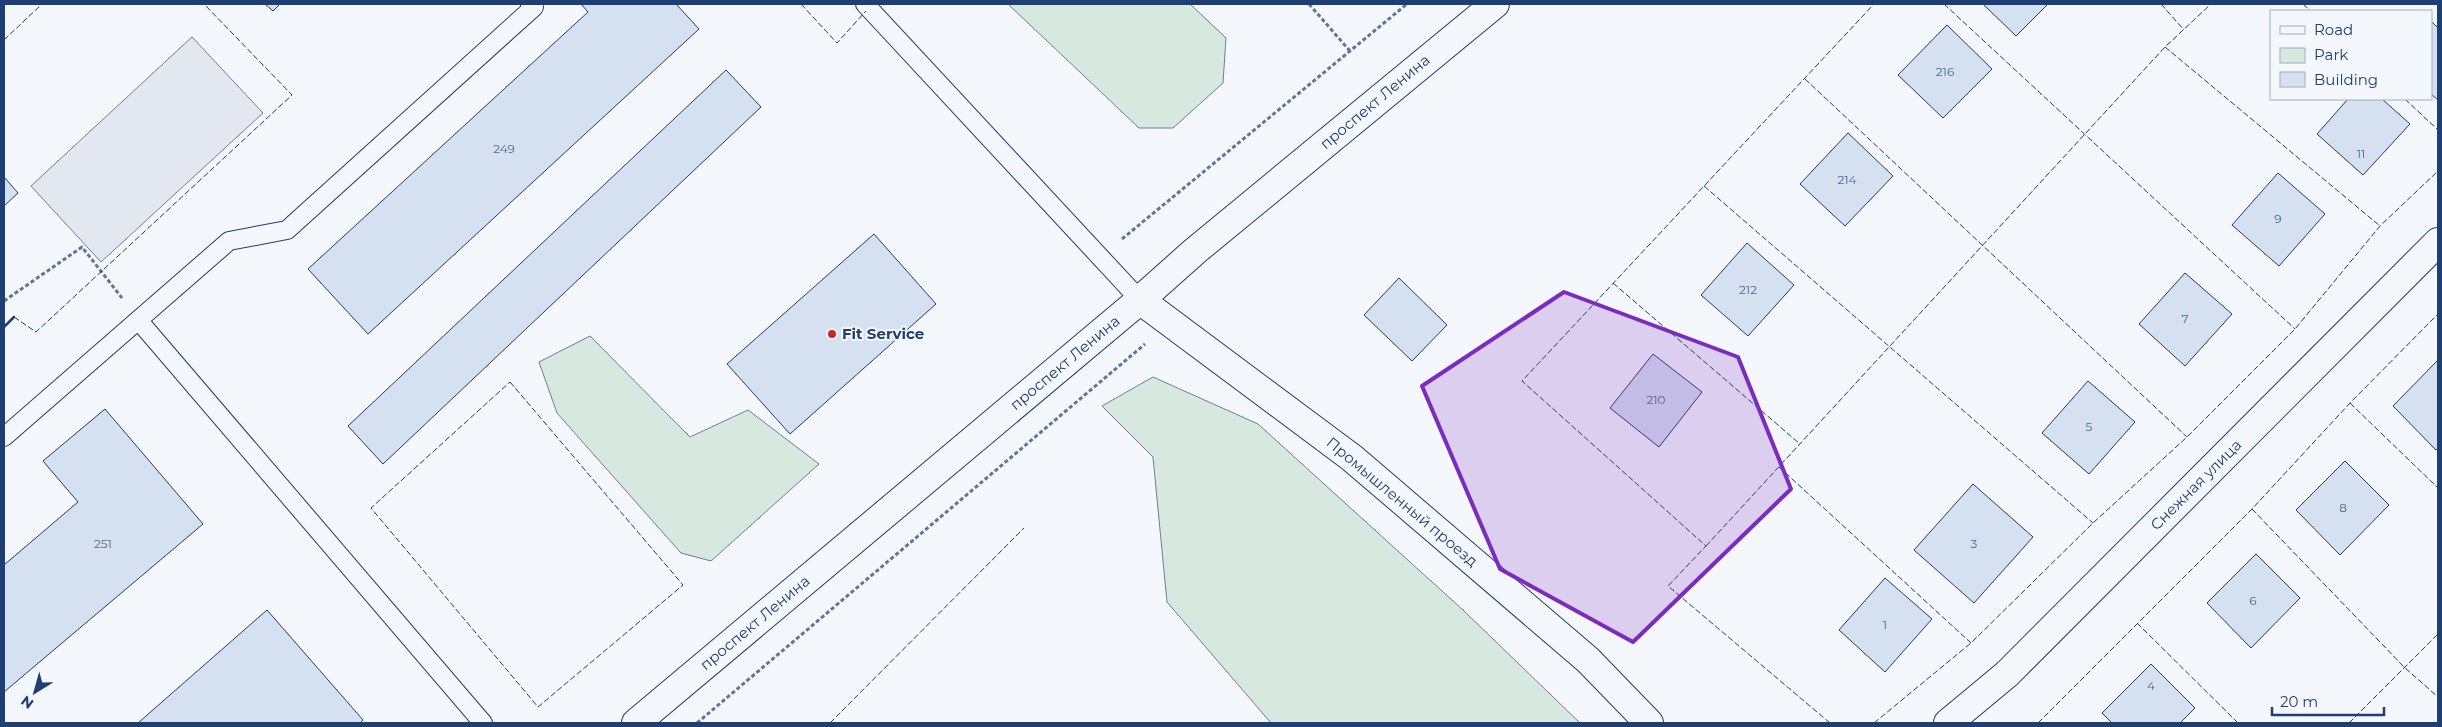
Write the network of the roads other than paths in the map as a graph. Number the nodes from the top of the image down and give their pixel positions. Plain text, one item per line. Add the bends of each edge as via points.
1 (530, 4) edge
2 (865, 4) edge
3 (1495, 4) edge
4 (2438, 242) edge
5 (1140, 300) junction
6 (139, 321) junction
7 (4, 437) edge
8 (483, 723) edge
9 (636, 723) edge
10 (1649, 723) edge
11 (1948, 723) edge

1 - 6 lane via 534,8 287,230 229,241
2 - 5 lane
3 - 5 street, проспект Ленина
4 - 11 street, Снежная улица via 2007,674
5 - 9 street, проспект Ленина
5 - 10 street, Промышленный проезд via 1352,458 1588,660
6 - 7 lane
6 - 8 lane

